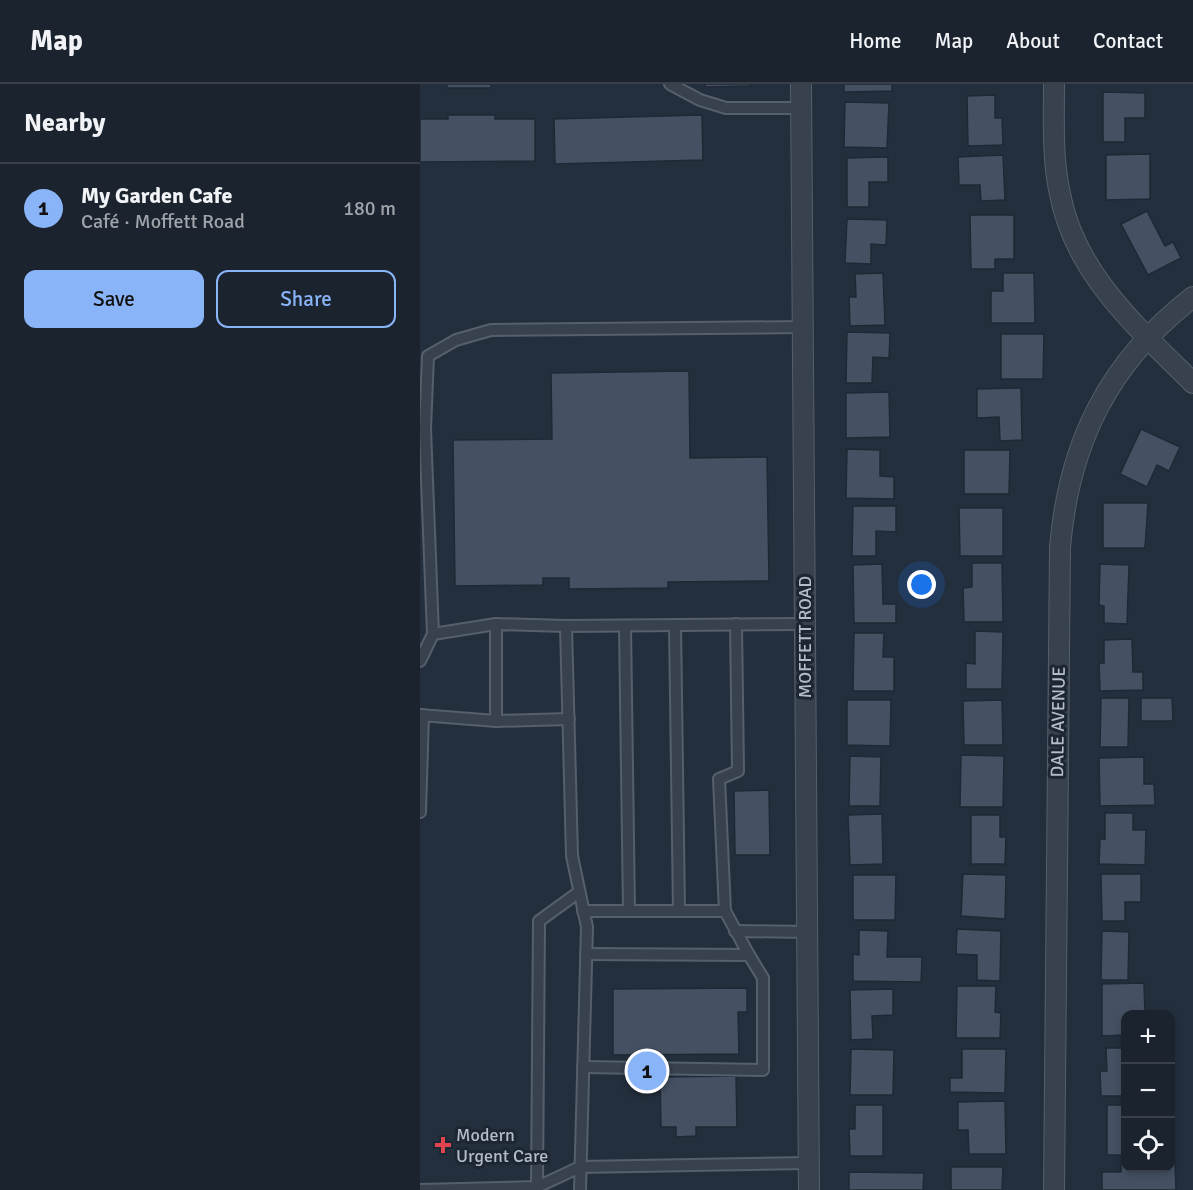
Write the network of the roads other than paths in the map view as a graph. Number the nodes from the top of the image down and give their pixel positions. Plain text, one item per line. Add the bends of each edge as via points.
1 (670, 84) edge
2 (801, 84) edge
3 (1054, 84) edge
4 (801, 108) junction
5 (1193, 297) edge
6 (803, 327) junction
7 (1146, 337) junction
8 (1193, 383) edge
9 (496, 624) junction
10 (736, 624) junction
11 (805, 624) junction
12 (675, 625) junction
13 (566, 626) junction
14 (625, 626) junction
15 (433, 634) junction
16 (420, 661) edge
17 (421, 715) edge
18 (569, 719) junction
19 (496, 721) junction
20 (420, 812) edge
21 (579, 892) junction
22 (679, 911) junction
23 (725, 911) junction
24 (584, 912) junction
25 (629, 912) junction
26 (735, 930) junction
27 (808, 932) junction
28 (586, 954) junction
29 (749, 955) junction
30 (583, 1067) junction
31 (809, 1163) junction
32 (580, 1167) junction
33 (537, 1187) junction
34 (420, 1190) edge
35 (580, 1190) edge
36 (809, 1190) edge
37 (1054, 1190) edge

1 - 4 lane via 726,108
2 - 4 street, MOFFETT ROAD
3 - 7 street via 1054,157 1060,196 1072,234 1109,298
4 - 6 street, MOFFETT ROAD
5 - 7 street, DALE AVENUE
6 - 11 street, MOFFETT ROAD
6 - 15 lane via 491,330 456,340 428,356 425,429
7 - 8 street
7 - 37 street, DALE AVENUE via 1122,367 1085,432 1070,475 1063,513
9 - 13 lane
9 - 15 lane
9 - 19 lane
10 - 11 lane
10 - 12 lane
10 - 23 lane via 738,771 719,779
11 - 27 street, MOFFETT ROAD
12 - 14 lane
12 - 22 lane
13 - 14 lane
13 - 18 lane
14 - 25 lane
15 - 16 lane
17 - 19 lane
17 - 20 lane
18 - 19 lane
18 - 21 lane via 572,856
21 - 24 lane
21 - 33 lane via 539,921
22 - 23 lane
22 - 25 lane
23 - 26 lane
24 - 25 lane
24 - 28 lane
26 - 27 lane
26 - 29 lane
27 - 31 street, MOFFETT ROAD
28 - 29 lane
28 - 30 lane
29 - 30 lane via 763,978 763,1070
30 - 32 lane
31 - 32 lane
31 - 36 street, MOFFETT ROAD
32 - 33 lane
32 - 35 lane
33 - 34 lane

